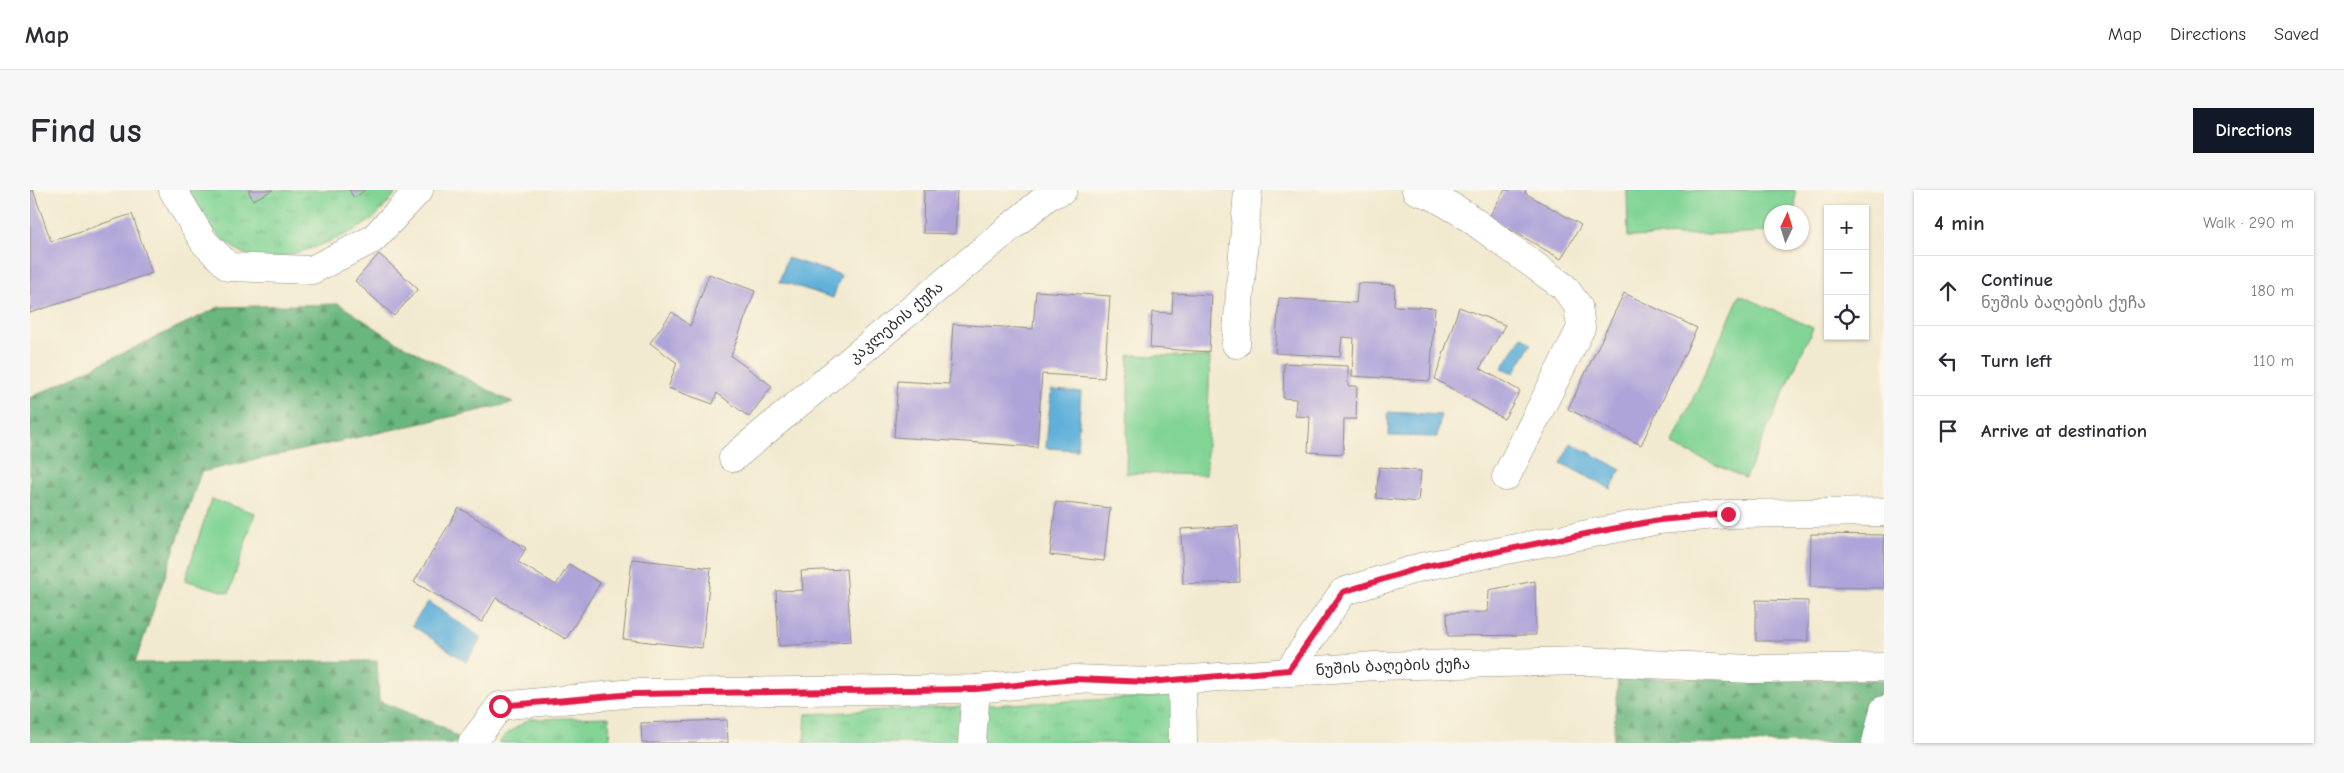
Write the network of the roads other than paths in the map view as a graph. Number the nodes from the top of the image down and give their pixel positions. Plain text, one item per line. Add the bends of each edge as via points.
1 (173, 190) edge
2 (419, 190) edge
3 (1063, 190) edge
4 (1248, 190) edge
5 (1416, 190) edge
6 (1236, 344) dead end
7 (733, 458) dead end
8 (1506, 477) dead end
9 (1884, 512) edge
10 (1884, 667) edge
11 (1289, 670) junction
12 (1182, 679) junction
13 (976, 689) junction
14 (1884, 710) edge
15 (472, 743) edge
16 (972, 743) edge
17 (1183, 743) edge
18 (1876, 743) edge

1 - 2 street via 204,242 229,267 312,270 372,239
3 - 7 street, კაკლების ქუჩა via 1048,196
4 - 6 street
5 - 8 street via 1464,214 1564,286 1578,306 1580,328
9 - 11 street via 1728,514 1659,520 1422,567 1343,592
10 - 11 street, ნუშის ბაღების ქუჩა via 1751,669 1585,661
11 - 12 street, ნუშის ბაღების ქუჩა
12 - 13 street, ნუშის ბაღების ქუჩა via 1149,682 1075,679
12 - 17 street
13 - 15 street, ნუშის ბაღების ქუჩა via 634,694 500,706
13 - 16 street
14 - 18 street

